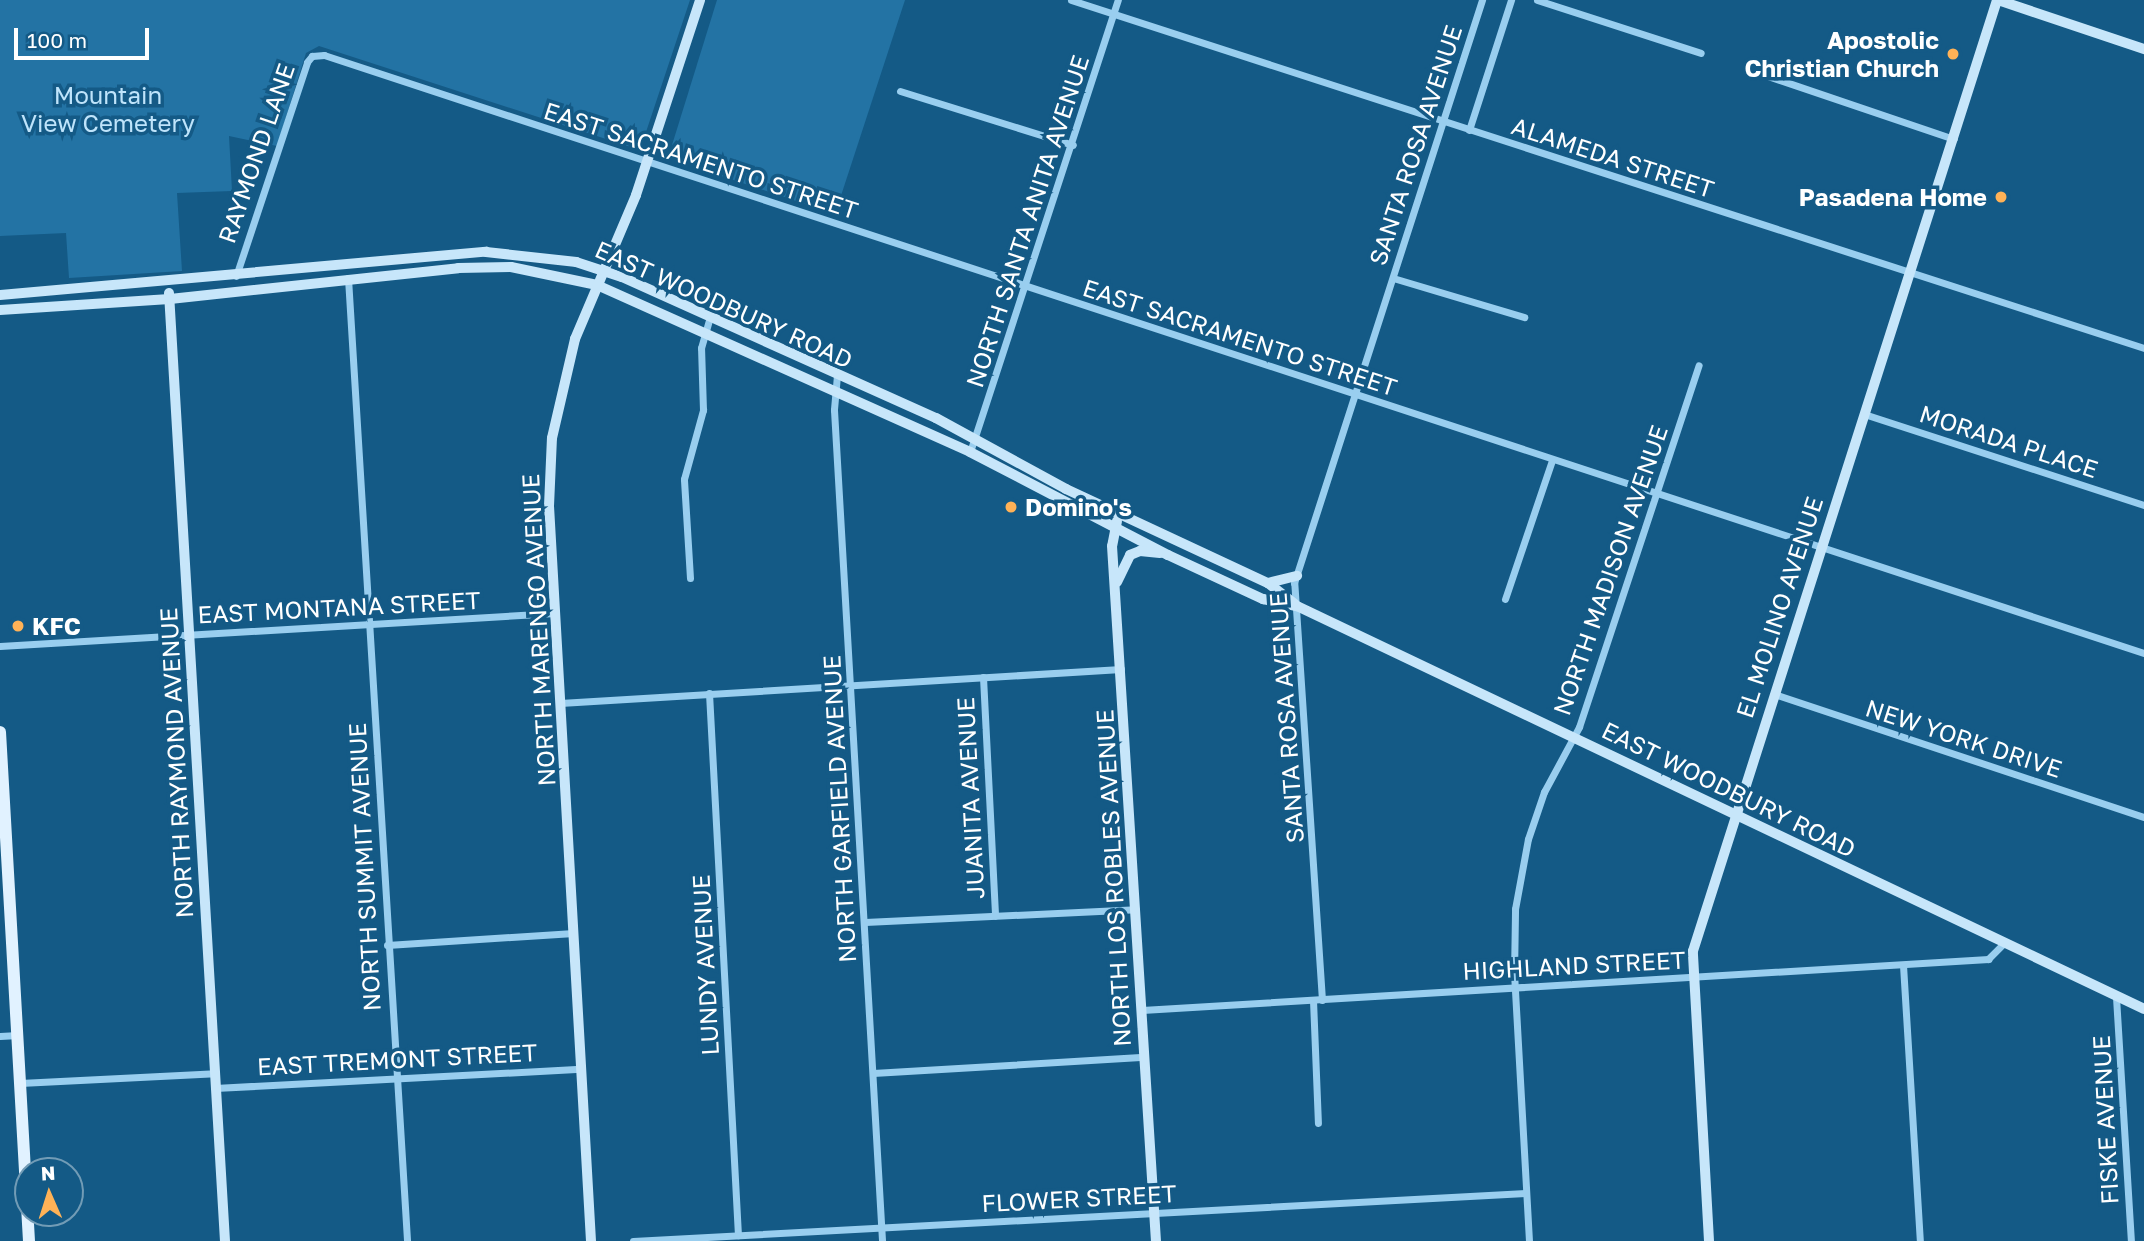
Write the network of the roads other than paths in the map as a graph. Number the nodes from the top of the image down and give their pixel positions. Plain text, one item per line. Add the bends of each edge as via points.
1 (700, 0) edge
2 (1071, 0) edge
3 (1118, 0) edge
4 (1482, 0) edge
5 (1511, 0) edge
6 (1537, 0) edge
7 (1998, 0) edge
8 (1114, 14) junction
9 (2144, 49) edge
10 (1701, 53) dead end
11 (324, 55) joint
12 (1753, 71) dead end
13 (900, 91) dead end
14 (1444, 122) junction
15 (1469, 130) junction
16 (1954, 139) junction
17 (1073, 145) junction
18 (646, 163) junction
19 (604, 269) junction
20 (1909, 273) junction
21 (236, 276) junction
22 (348, 277) junction
23 (1393, 278) junction
24 (168, 283) junction
25 (597, 285) junction
26 (1028, 288) junction
27 (0, 295) edge
28 (170, 299) junction
29 (0, 310) edge
30 (710, 316) junction
31 (1524, 317) dead end
32 (706, 334) junction
33 (2144, 348) edge
34 (1699, 365) dead end
35 (837, 375) junction
36 (836, 392) junction
37 (1355, 396) junction
38 (1863, 414) junction
39 (976, 438) junction
40 (970, 453) junction
41 (1552, 460) junction
42 (1037, 473) junction
43 (1030, 487) junction
44 (1657, 494) junction
45 (2144, 505) edge
46 (1120, 513) junction
47 (1115, 525) junction
48 (1820, 547) junction
49 (1168, 555) junction
50 (1297, 576) junction
51 (690, 578) dead end
52 (1268, 583) junction
53 (1116, 584) junction
54 (1505, 600) dead end
55 (1297, 606) junction
56 (555, 613) junction
57 (369, 624) junction
58 (190, 635) junction
59 (0, 646) edge
60 (2144, 653) edge
61 (1121, 669) junction
62 (983, 677) junction
63 (850, 684) junction
64 (709, 693) junction
65 (1773, 693) junction
66 (560, 703) junction
67 (0, 732) edge
68 (1573, 736) junction
69 (1735, 815) junction
70 (2144, 817) edge
71 (1136, 909) junction
72 (995, 916) junction
73 (865, 922) junction
74 (574, 933) junction
75 (387, 945) junction
76 (2002, 945) junction
77 (1903, 965) junction
78 (1692, 978) junction
79 (1515, 988) junction
80 (2116, 997) junction
81 (1313, 1000) junction
82 (1322, 1000) junction
83 (2144, 1009) edge
84 (1142, 1010) junction
85 (18, 1035) junction
86 (0, 1036) edge
87 (1145, 1058) junction
88 (581, 1069) junction
89 (215, 1073) junction
90 (873, 1073) junction
91 (395, 1079) junction
92 (20, 1083) junction
93 (215, 1088) junction
94 (1318, 1124) dead end
95 (1527, 1193) junction
96 (1154, 1211) junction
97 (881, 1227) junction
98 (738, 1235) junction
99 (29, 1241) edge
100 (225, 1241) edge
101 (407, 1241) edge
102 (591, 1241) edge
103 (633, 1241) edge
104 (882, 1241) edge
105 (1156, 1241) edge
106 (1529, 1241) edge
107 (1709, 1241) edge
108 (1920, 1241) edge
109 (2131, 1241) edge

1 - 18 street, NORTH MARENGO AVENUE
2 - 8 street, ALAMEDA STREET
3 - 8 street, NORTH SANTA ANITA AVENUE
4 - 14 street, SANTA ROSA AVENUE
5 - 15 street, SANTA ROSA AVENUE
6 - 10 street
7 - 9 street
7 - 16 street, EL MOLINO AVENUE
8 - 14 street, ALAMEDA STREET
8 - 17 street, NORTH SANTA ANITA AVENUE
11 - 18 street, EAST SACRAMENTO STREET
11 - 21 street, RAYMOND LANE via 312,56 307,62
12 - 16 street
13 - 17 street
14 - 15 street, ALAMEDA STREET
14 - 23 street, SANTA ROSA AVENUE
15 - 20 street, ALAMEDA STREET
16 - 20 street, EL MOLINO AVENUE
17 - 26 street, NORTH SANTA ANITA AVENUE
18 - 19 street, NORTH MARENGO AVENUE
18 - 26 street, EAST SACRAMENTO STREET
19 - 21 street, EAST WOODBURY ROAD via 486,252
19 - 25 street, NORTH MARENGO AVENUE
19 - 30 street, EAST WOODBURY ROAD
20 - 33 street, ALAMEDA STREET
20 - 38 street, EL MOLINO AVENUE
21 - 24 street, EAST WOODBURY ROAD
22 - 25 street, EAST WOODBURY ROAD via 512,267
22 - 28 street, EAST WOODBURY ROAD
22 - 57 street, NORTH SUMMIT AVENUE
23 - 31 street
23 - 37 street, SANTA ROSA AVENUE
24 - 27 street, EAST WOODBURY ROAD
24 - 28 street, NORTH RAYMOND AVENUE
25 - 32 street, EAST WOODBURY ROAD
25 - 56 street, NORTH MARENGO AVENUE via 575,339 552,438 549,506
26 - 37 street, EAST SACRAMENTO STREET
26 - 39 street, NORTH SANTA ANITA AVENUE
28 - 29 street, EAST WOODBURY ROAD
28 - 58 street, NORTH RAYMOND AVENUE
30 - 32 street
30 - 35 street, EAST WOODBURY ROAD
32 - 36 street, EAST WOODBURY ROAD
32 - 51 street via 701,348 703,410 684,479
34 - 44 street, NORTH MADISON AVENUE
35 - 36 street, NORTH GARFIELD AVENUE
35 - 39 street, EAST WOODBURY ROAD
36 - 40 street, EAST WOODBURY ROAD
36 - 63 street, NORTH GARFIELD AVENUE
37 - 41 street, EAST SACRAMENTO STREET
37 - 50 street, SANTA ROSA AVENUE
38 - 45 street, MORADA PLACE
38 - 48 street, EL MOLINO AVENUE
39 - 40 street, NORTH SANTA ANITA AVENUE
39 - 42 street, EAST WOODBURY ROAD
40 - 43 street, EAST WOODBURY ROAD
41 - 44 street, EAST SACRAMENTO STREET
41 - 54 street
42 - 43 street
42 - 46 street, EAST WOODBURY ROAD
43 - 47 street, EAST WOODBURY ROAD
44 - 48 street, EAST SACRAMENTO STREET
44 - 68 street, NORTH MADISON AVENUE via 1580,727
46 - 47 street, NORTH LOS ROBLES AVENUE
46 - 52 street, EAST WOODBURY ROAD
47 - 49 street, EAST WOODBURY ROAD
47 - 53 street, NORTH LOS ROBLES AVENUE
48 - 60 street, EAST SACRAMENTO STREET
48 - 65 street, EL MOLINO AVENUE
49 - 53 street via 1140,551 1130,555
49 - 55 street, EAST WOODBURY ROAD via 1263,599
50 - 52 street
50 - 55 street, SANTA ROSA AVENUE
52 - 55 street, EAST WOODBURY ROAD
53 - 61 street, NORTH LOS ROBLES AVENUE
55 - 68 street, EAST WOODBURY ROAD
55 - 82 street, SANTA ROSA AVENUE
56 - 57 street, EAST MONTANA STREET
56 - 66 street, NORTH MARENGO AVENUE
57 - 58 street, EAST MONTANA STREET
57 - 75 street, NORTH SUMMIT AVENUE
58 - 59 street, EAST MONTANA STREET
58 - 89 street, NORTH RAYMOND AVENUE
61 - 62 street
61 - 71 street, NORTH LOS ROBLES AVENUE
62 - 63 street
62 - 72 street, JUANITA AVENUE
63 - 64 street
63 - 73 street, NORTH GARFIELD AVENUE
64 - 66 street
64 - 98 street, LUNDY AVENUE
65 - 69 street, EL MOLINO AVENUE
65 - 70 street, NEW YORK DRIVE
66 - 74 street, NORTH MARENGO AVENUE
67 - 85 main road
68 - 69 street, EAST WOODBURY ROAD
68 - 79 street, NORTH MADISON AVENUE via 1544,792 1528,839 1515,909
69 - 76 street, EAST WOODBURY ROAD
69 - 78 street, EL MOLINO AVENUE via 1698,932
71 - 72 street
71 - 84 street, NORTH LOS ROBLES AVENUE
72 - 73 street
73 - 90 street, NORTH GARFIELD AVENUE
74 - 75 street
74 - 88 street, NORTH MARENGO AVENUE
75 - 91 street, NORTH SUMMIT AVENUE
76 - 77 street, HIGHLAND STREET via 1988,959
76 - 80 street, EAST WOODBURY ROAD
77 - 78 street, HIGHLAND STREET
77 - 108 street
78 - 79 street, HIGHLAND STREET
78 - 107 street, EL MOLINO AVENUE
79 - 82 street, HIGHLAND STREET
79 - 95 street, NORTH MADISON AVENUE
80 - 83 street, EAST WOODBURY ROAD
80 - 109 street, FISKE AVENUE
81 - 82 street, HIGHLAND STREET
81 - 84 street, HIGHLAND STREET
81 - 94 street
84 - 87 street, NORTH LOS ROBLES AVENUE
85 - 86 street
85 - 92 main road
87 - 90 street
87 - 96 street, NORTH LOS ROBLES AVENUE
88 - 91 street, EAST TREMONT STREET
88 - 102 street, NORTH MARENGO AVENUE
89 - 92 street
89 - 93 street, NORTH RAYMOND AVENUE
90 - 97 street, NORTH GARFIELD AVENUE
91 - 93 street, EAST TREMONT STREET
91 - 101 street, NORTH SUMMIT AVENUE
92 - 99 main road
93 - 100 street, NORTH RAYMOND AVENUE
95 - 96 street, FLOWER STREET
95 - 106 street, NORTH MADISON AVENUE
96 - 97 street, FLOWER STREET
96 - 105 street, NORTH LOS ROBLES AVENUE
97 - 98 street, FLOWER STREET
97 - 104 street, NORTH GARFIELD AVENUE
98 - 103 street, FLOWER STREET

